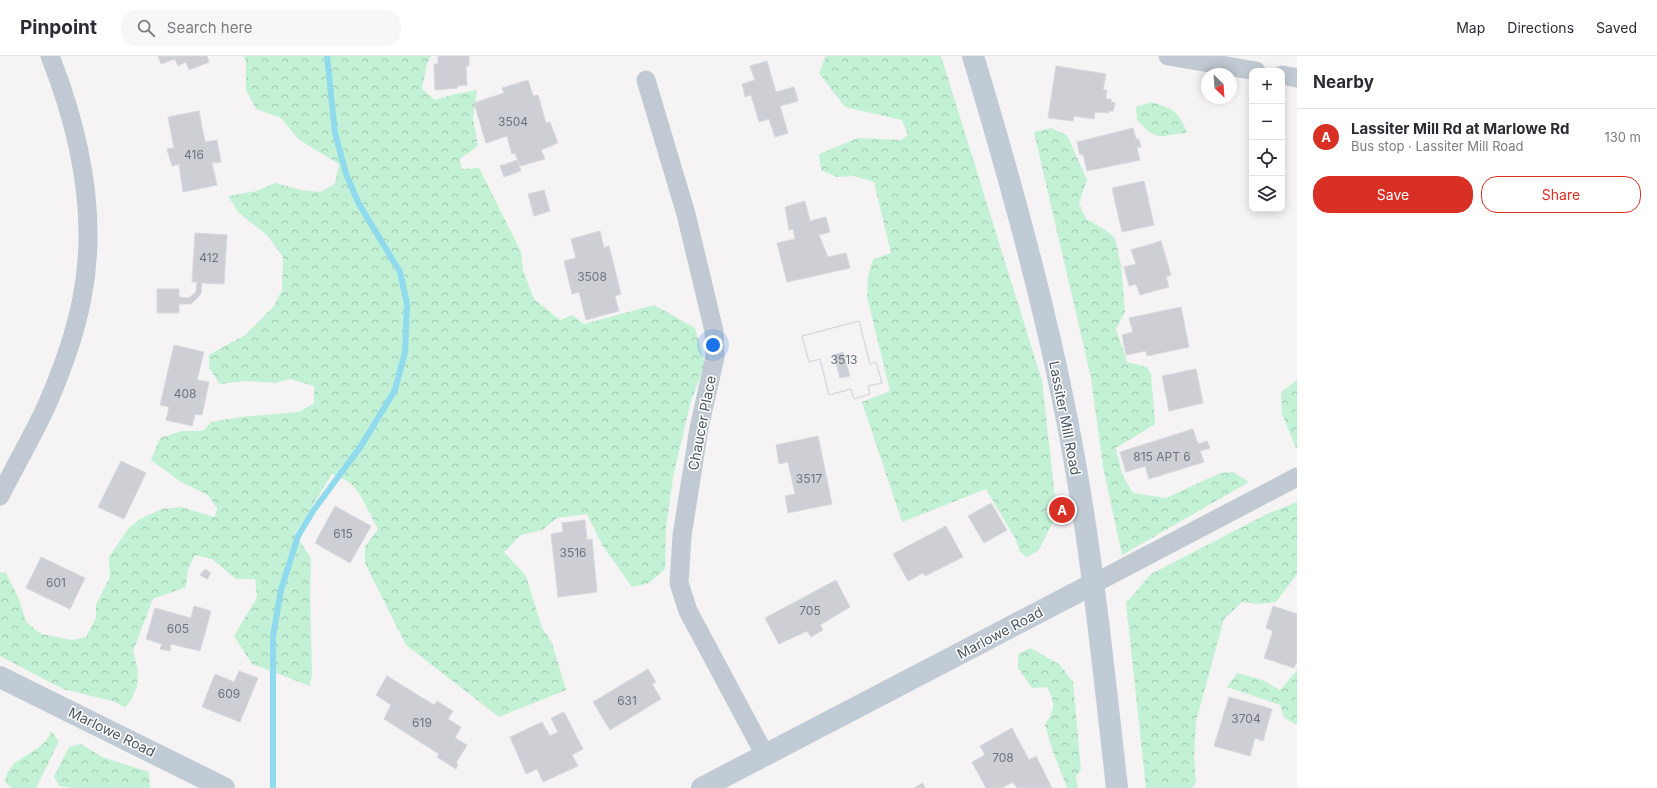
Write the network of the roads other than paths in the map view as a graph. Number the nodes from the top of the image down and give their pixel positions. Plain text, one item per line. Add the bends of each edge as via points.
1 (50, 56) edge
2 (973, 56) edge
3 (1168, 56) edge
4 (1249, 70) edge
5 (1285, 76) edge
6 (1297, 78) edge
7 (646, 80) dead end
8 (1297, 477) edge
9 (0, 496) edge
10 (1093, 584) junction
11 (0, 677) edge
12 (765, 755) junction
13 (224, 788) edge
14 (702, 788) edge
15 (1116, 788) edge

1 - 9 street via 75,135 84,178 88,214 87,260 82,299 61,369 46,408
2 - 10 main road, Lassiter Mill Road via 1040,301 1067,420
3 - 4 street
5 - 6 street
7 - 12 street, Chaucer Place via 686,214 714,330 714,357 699,428 683,529 679,583 688,611
8 - 10 street, Marlowe Road
10 - 12 main road, Marlowe Road
10 - 15 main road, Lassiter Mill Road
11 - 13 main road, Marlowe Road
12 - 14 main road, Marlowe Road

